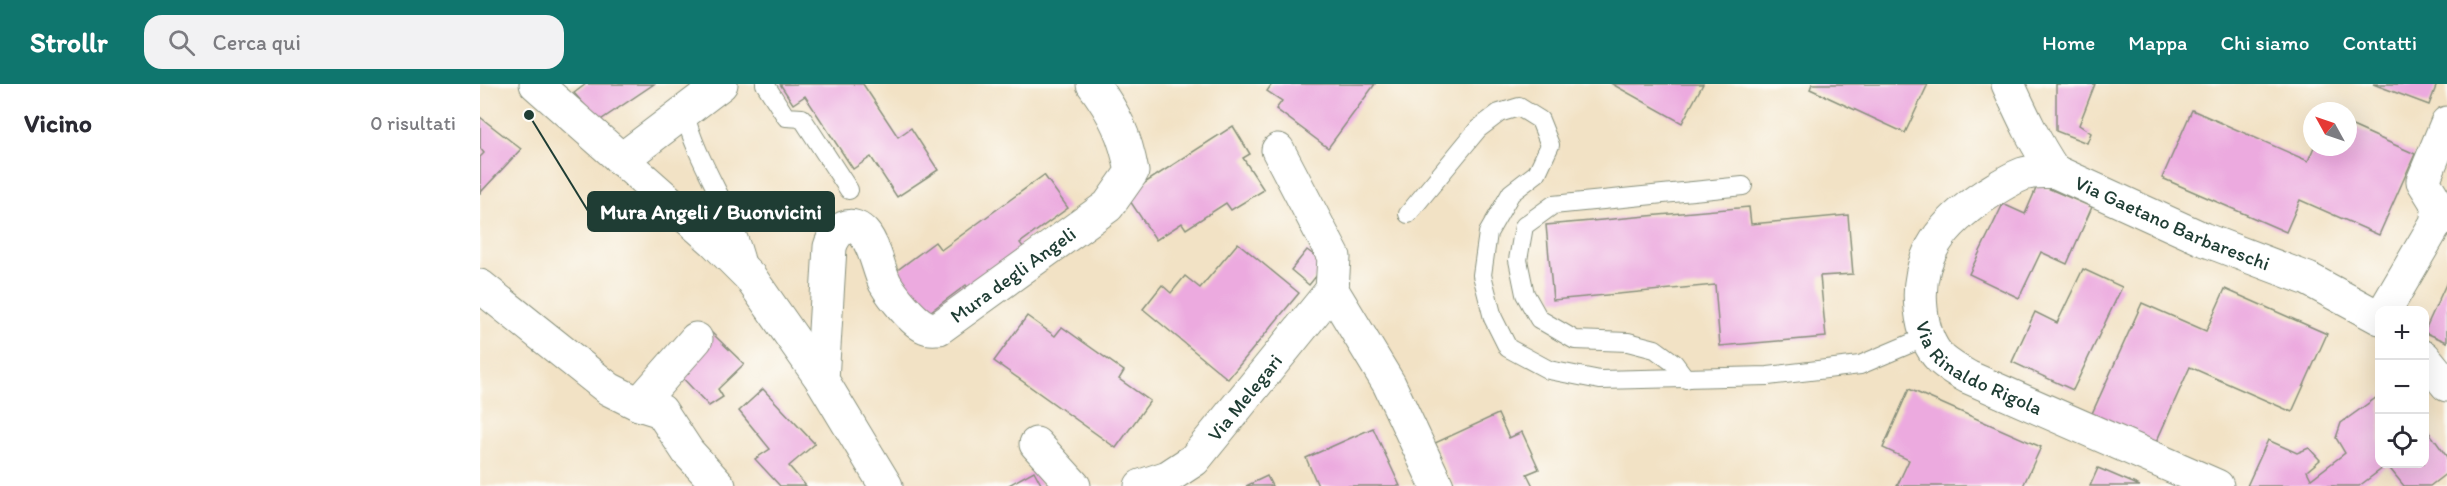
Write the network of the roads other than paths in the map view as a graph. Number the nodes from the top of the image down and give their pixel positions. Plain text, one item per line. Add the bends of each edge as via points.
1 (721, 84) edge
2 (765, 84) edge
3 (1093, 84) edge
4 (2008, 84) edge
5 (544, 86) edge
6 (684, 111) junction
7 (2447, 123) edge
8 (1278, 150) dead end
9 (621, 160) junction
10 (2054, 171) junction
11 (1743, 186) dead end
12 (849, 190) dead end
13 (1408, 214) dead end
14 (2442, 222) edge
15 (750, 277) junction
16 (480, 286) edge
17 (1332, 290) junction
18 (2388, 306) edge
19 (2375, 316) edge
20 (1926, 337) junction
21 (696, 339) dead end
22 (2426, 360) edge
23 (1686, 379) junction
24 (822, 380) junction
25 (2447, 385) edge
26 (639, 404) junction
27 (1036, 444) dead end
28 (719, 486) edge
29 (886, 486) edge
30 (1074, 486) edge
31 (1141, 486) edge
32 (1437, 486) edge
33 (2217, 486) edge

1 - 6 street
2 - 12 lane via 786,117 802,118
3 - 24 street, Mura degli Angeli via 1123,132 1132,172 1108,206 939,328 927,328 916,322 895,297 864,234 854,227 840,228 830,247
4 - 10 street, Via Gaetano Barbareschi via 2023,120
5 - 9 street
6 - 9 street
6 - 15 lane via 699,157 743,246
7 - 14 street via 2423,181 2439,207
8 - 17 street via 1334,257
9 - 15 street
10 - 19 street, Via Gaetano Barbareschi via 2204,239 2308,279
10 - 20 street, Via Rinaldo Rigola via 2024,173 1956,215 1942,232 1928,254 1920,281
11 - 23 lane via 1553,205 1524,226 1518,260 1525,294 1539,319 1575,340 1628,342 1655,349 1674,363
13 - 23 lane via 1478,129 1499,113 1519,107 1526,111 1540,120 1550,145 1537,173 1511,193 1488,233 1482,275 1492,318 1508,348 1548,370 1600,380
14 - 18 street
15 - 24 street
16 - 26 street via 609,388
17 - 31 street, Via Melegari via 1194,460 1167,477
17 - 32 street via 1389,384
20 - 23 lane via 1860,365 1768,376
20 - 33 street, Via Rinaldo Rigola via 1941,359 1968,377
21 - 26 street
22 - 25 street
24 - 29 street
26 - 28 street via 661,411 688,452
27 - 30 street

